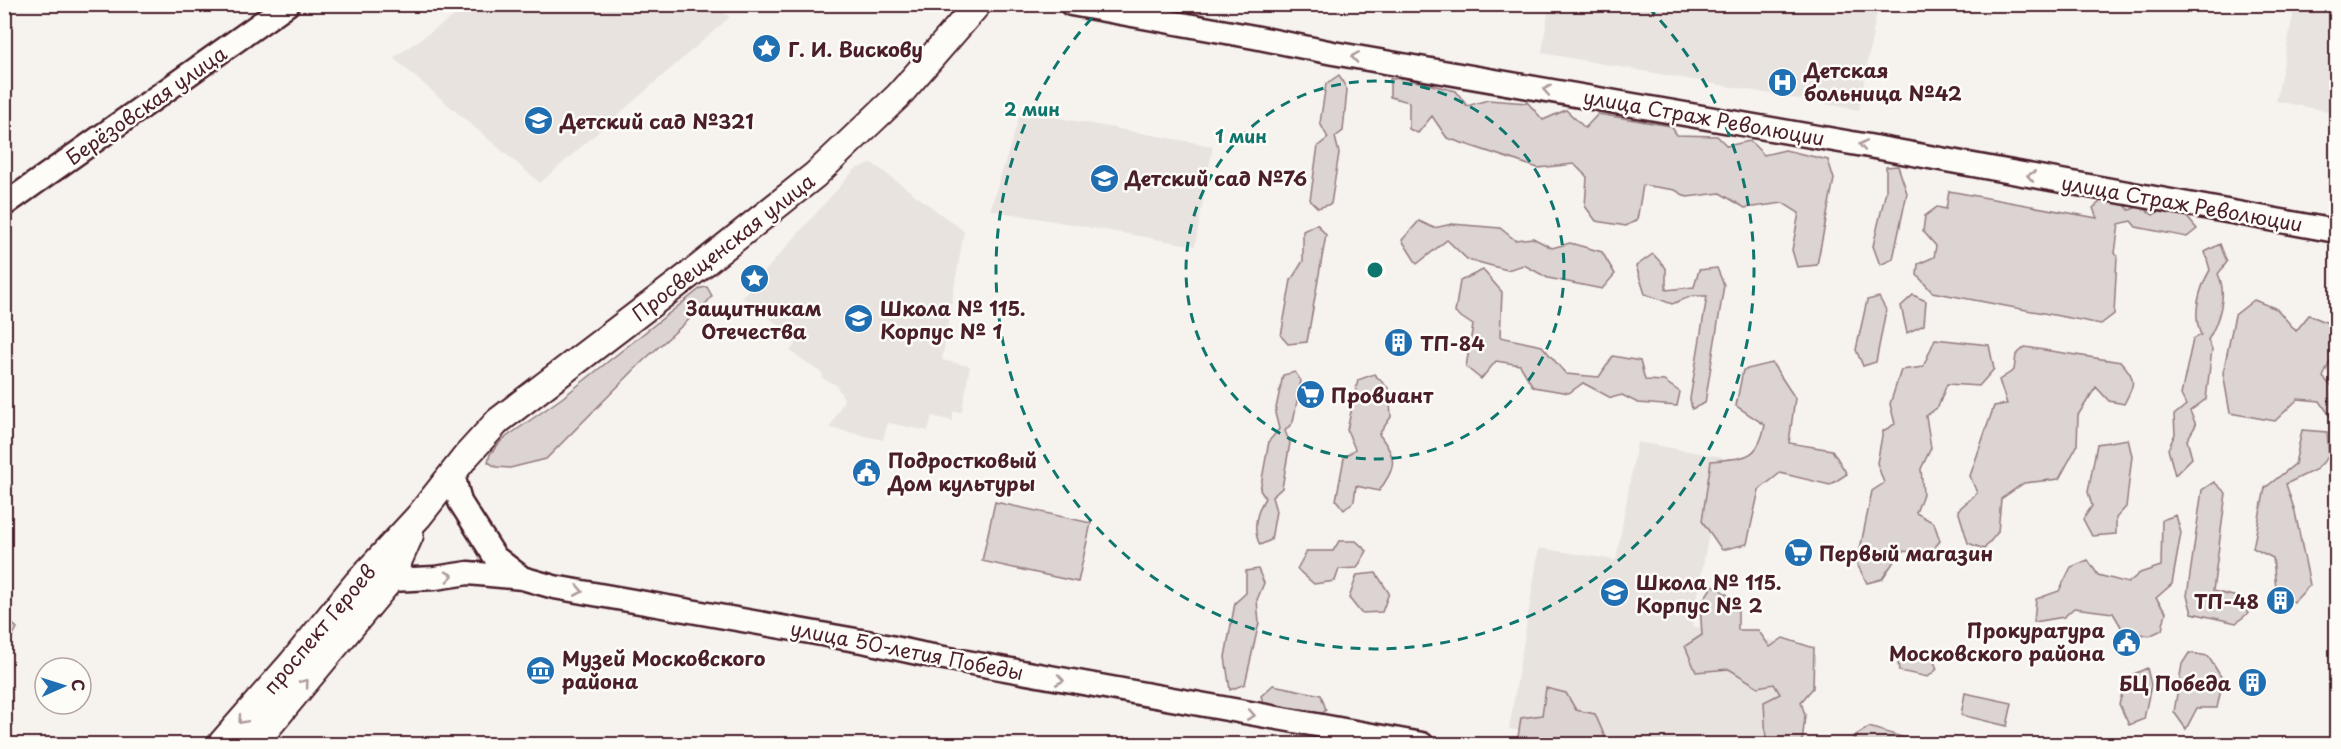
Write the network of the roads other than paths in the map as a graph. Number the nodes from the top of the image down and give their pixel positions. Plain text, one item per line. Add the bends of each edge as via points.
1 (288, 4) edge
2 (978, 4) edge
3 (1071, 4) edge
4 (4, 205) edge
5 (2337, 231) edge
6 (453, 474) junction
7 (419, 516) junction
8 (522, 578) junction
9 (390, 580) junction
10 (222, 744) edge
11 (254, 744) edge
12 (1422, 744) edge

1 - 4 street, Берёзовская улица
2 - 6 main road, Просвещенская улица via 898,96 815,175 498,422
5 -> 3 street, улица Страж Революции
6 - 7 main road, проспект Героев
6 - 8 street via 460,502 495,557
7 - 9 main road, проспект Героев
7 -> 10 main road, проспект Героев via 357,583
9 -> 8 street, улица 50-летия Победы via 468,573
8 -> 12 street, улица 50-летия Победы via 554,587
11 -> 9 main road, проспект Героев

